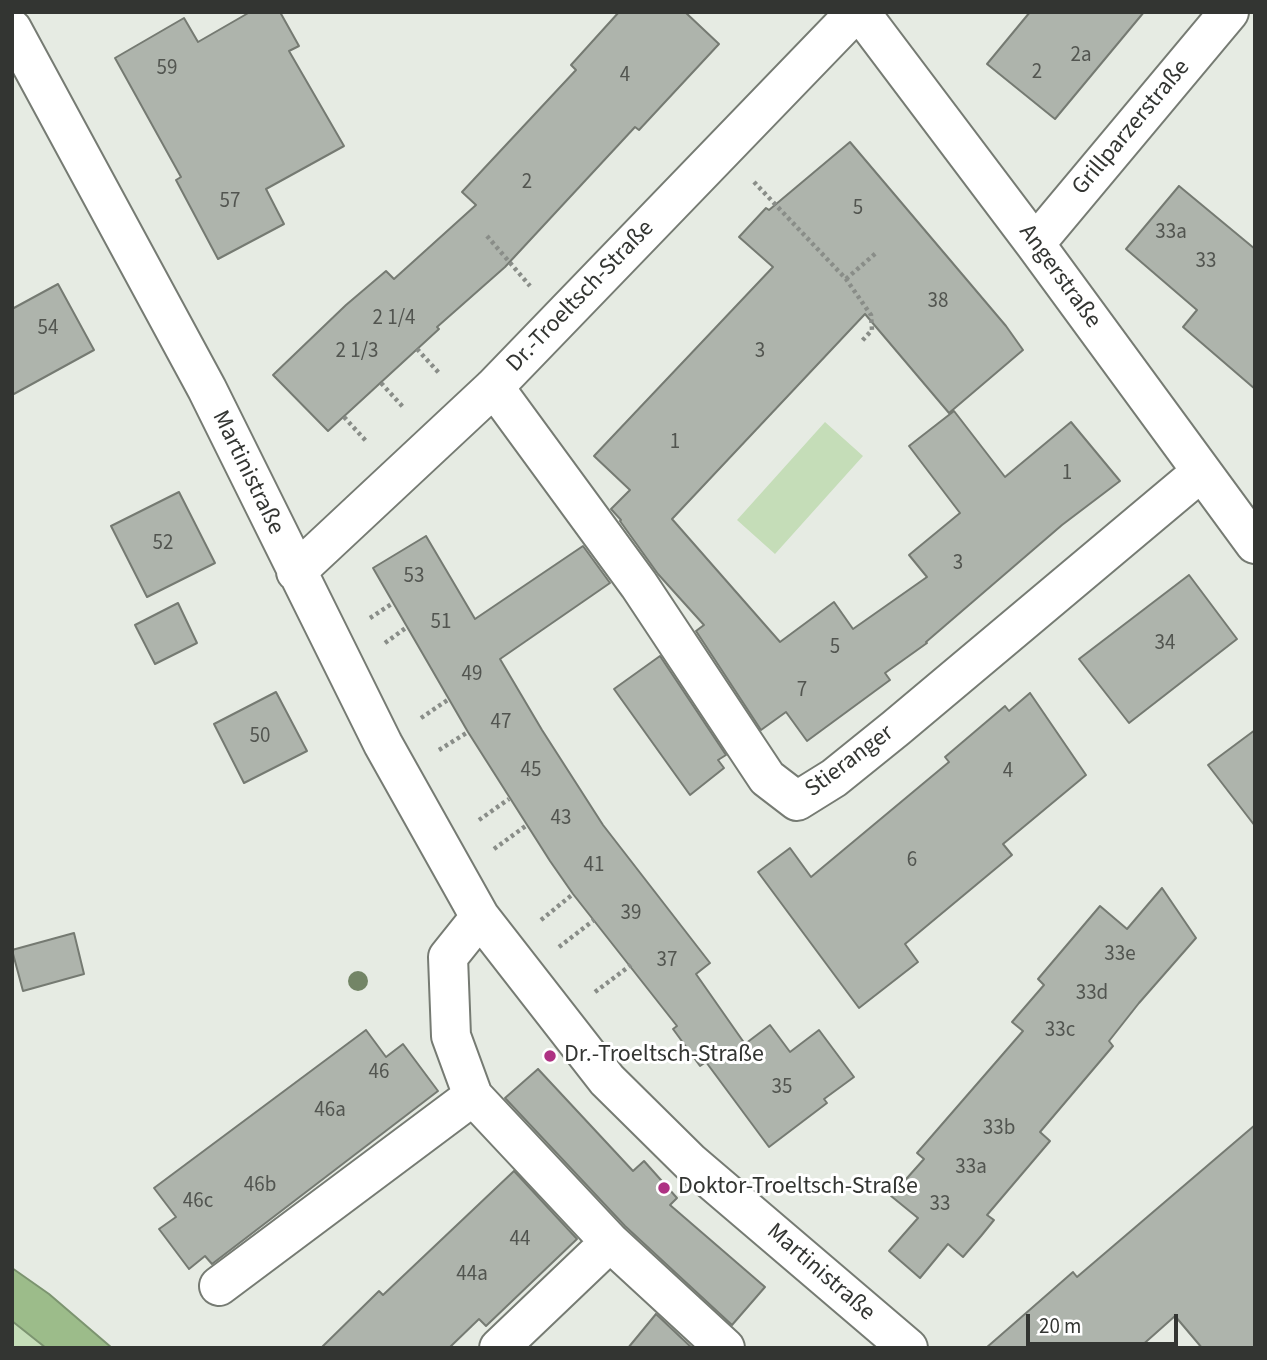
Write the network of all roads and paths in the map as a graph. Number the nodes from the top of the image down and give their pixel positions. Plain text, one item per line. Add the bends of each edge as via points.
1 (858, 12) edge
2 (1230, 12) edge
3 (12, 29) edge
4 (724, 149) junction
5 (488, 236) dead end
6 (1035, 244) junction
7 (876, 253) dead end
8 (846, 279) junction
9 (558, 319) junction
10 (861, 342) dead end
11 (494, 387) junction
12 (1201, 472) junction
13 (1255, 544) edge
14 (296, 572) junction
15 (480, 917) junction
16 (473, 1096) junction
17 (610, 1242) junction
18 (219, 1286) dead end
19 (499, 1348) edge
20 (725, 1348) edge
21 (908, 1348) edge

1 - 4 street, Dr.-Troeltsch-Straße
1 - 6 street, Angerstraße
2 - 6 street, Grillparzerstraße
3 - 14 street, Martinistraße via 207,389
4 - 8 path
4 - 9 street, Dr.-Troeltsch-Straße
5 - 9 path
6 - 12 street, Angerstraße
7 - 8 path
8 - 10 path via 871,315 872,330
9 - 11 street, Dr.-Troeltsch-Straße
11 - 12 street, Stieranger via 639,585 766,778 797,801 896,728
11 - 14 street, Dr.-Troeltsch-Straße
12 - 13 street, Angerstraße
14 - 15 street, Martinistraße via 389,754
15 - 16 street via 448,957 451,1036
15 - 21 street, Martinistraße via 607,1080 690,1162
16 - 17 street
16 - 18 street
17 - 19 street
17 - 20 street

